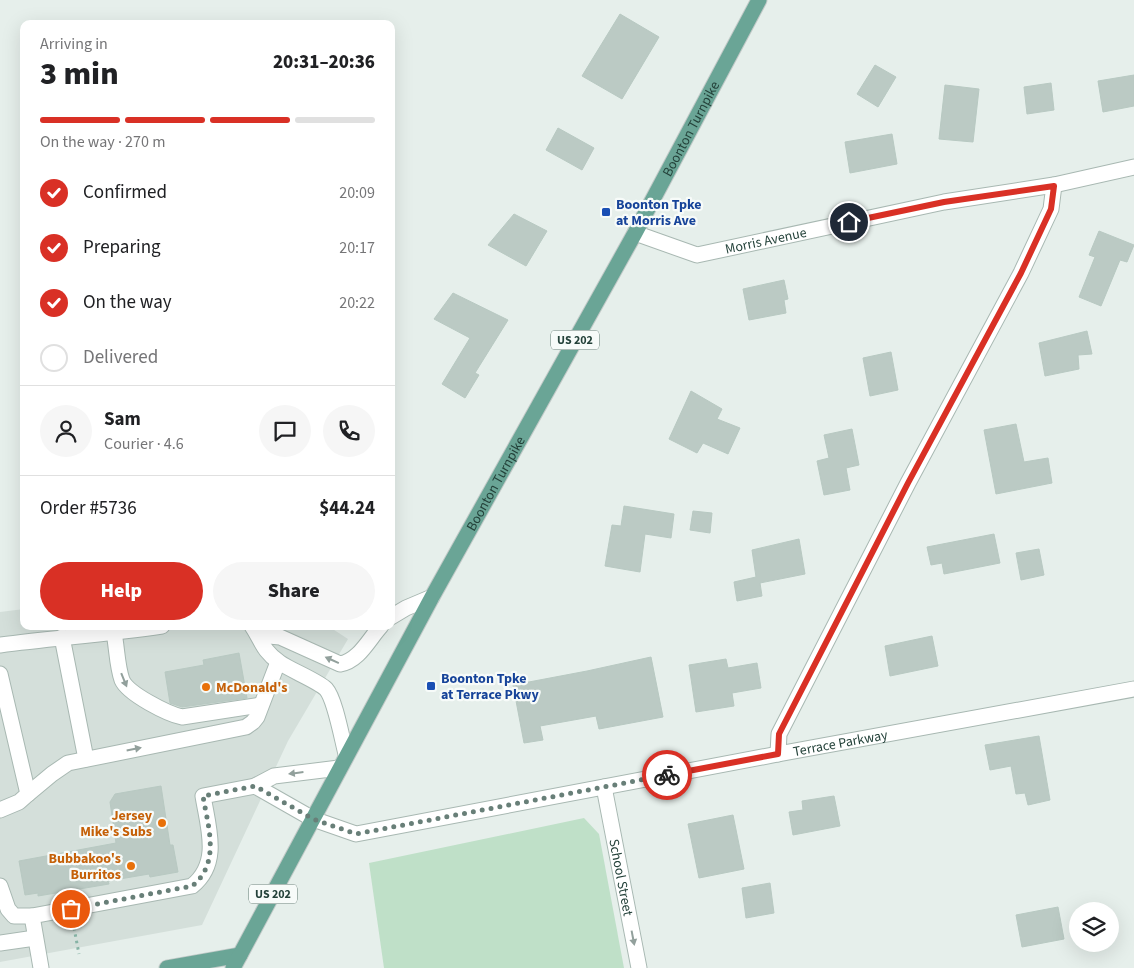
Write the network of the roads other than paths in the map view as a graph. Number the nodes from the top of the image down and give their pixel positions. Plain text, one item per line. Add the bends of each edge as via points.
1 (759, 0) edge
2 (1134, 167) edge
3 (1054, 186) junction
4 (635, 233) junction
5 (432, 597) junction
6 (395, 615) edge
7 (135, 630) edge
8 (378, 630) edge
9 (255, 631) edge
10 (114, 633) junction
11 (62, 637) junction
12 (0, 645) edge
13 (278, 662) junction
14 (0, 674) edge
15 (1134, 689) edge
16 (261, 705) junction
17 (346, 754) junction
18 (778, 754) junction
19 (86, 759) junction
20 (339, 768) junction
21 (255, 786) junction
22 (604, 788) junction
23 (28, 794) junction
24 (0, 810) edge
25 (313, 819) junction
26 (0, 886) edge
27 (32, 916) junction
28 (35, 938) junction
29 (0, 943) edge
30 (237, 962) edge
31 (40, 968) edge
32 (167, 968) edge
33 (639, 968) edge

1 - 4 main road, Boonton Turnpike / US 202
2 - 3 street, Morris Avenue
3 - 4 street, Morris Avenue via 944,202 697,255
3 - 18 street via 1051,209 1021,273 779,734
4 - 5 main road, Boonton Turnpike / US 202
5 - 6 street
5 - 17 main road, Boonton Turnpike / US 202
7 - 10 street
8 -> 9 street via 348,663 340,664 280,637
9 - 13 street via 265,650
10 - 11 street
10 -> 16 street via 123,680 128,689 172,714 182,717
11 - 12 street
11 - 19 street
13 - 16 street
13 - 17 street via 325,688 332,699
14 - 23 street
15 - 18 street, Terrace Parkway
19 -> 16 street via 246,727 257,717
17 - 20 main road, Boonton Turnpike / US 202
18 - 22 street, Terrace Parkway
19 - 23 street via 68,764
20 -> 21 street via 274,776
20 - 25 main road, Boonton Turnpike / US 202
21 - 25 street, Terrace Parkway
21 - 27 street via 203,796 210,857 206,870 192,886
22 - 25 street, Terrace Parkway via 356,834
22 -> 33 street, School Street
23 - 24 street
25 - 30 main road, Boonton Turnpike / US 202
26 - 27 street via 14,916
27 - 28 street
28 - 29 street
28 - 31 street
30 - 32 main road

